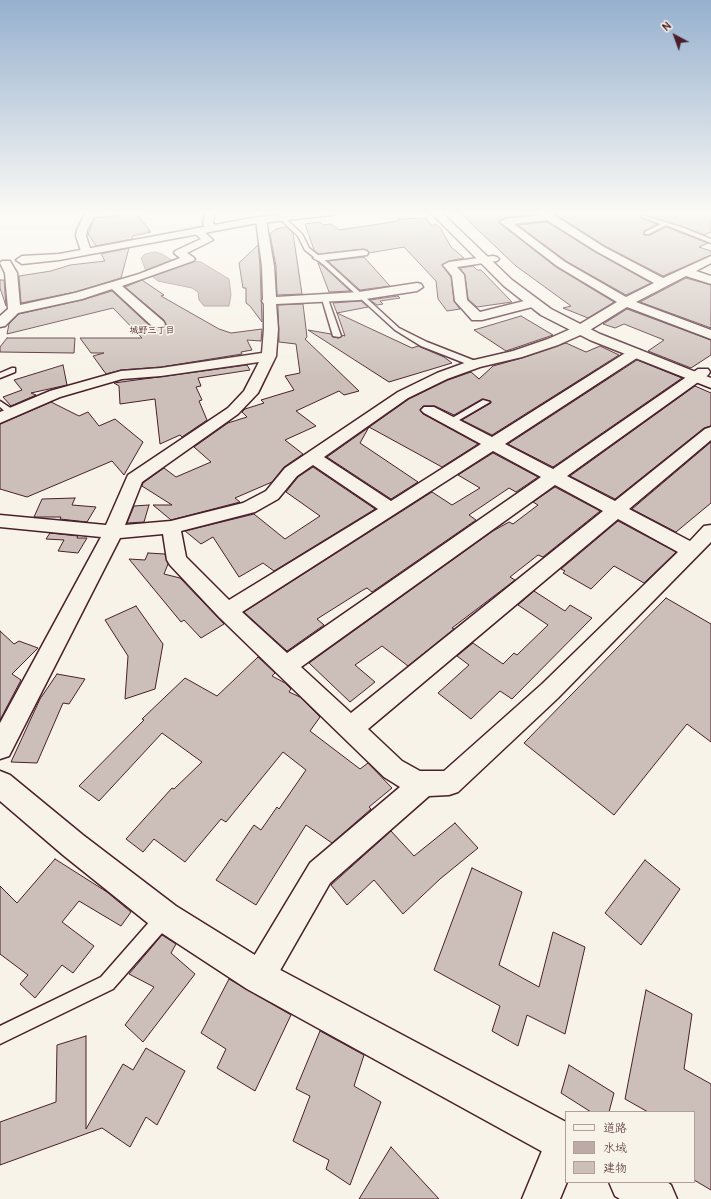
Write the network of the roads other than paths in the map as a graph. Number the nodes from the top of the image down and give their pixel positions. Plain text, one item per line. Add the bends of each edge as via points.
1 (7, 268) edge
2 (163, 268) edge
3 (268, 268) edge
4 (329, 268) edge
5 (452, 268) edge
6 (496, 268) edge
7 (498, 268) edge
8 (568, 268) edge
9 (636, 268) edge
10 (694, 268) edge
11 (686, 272) junction
12 (711, 280) edge
13 (663, 283) junction
14 (114, 285) junction
15 (416, 287) dead end
16 (359, 296) junction
17 (325, 299) junction
18 (268, 301) junction
19 (626, 302) junction
20 (532, 303) junction
21 (14, 310) junction
22 (0, 323) edge
23 (158, 324) dead end
24 (583, 328) junction
25 (711, 335) edge
26 (337, 336) dead end
27 (635, 353) junction
28 (269, 356) junction
29 (475, 364) junction
30 (12, 370) dead end
31 (0, 376) edge
32 (705, 377) edge
33 (486, 402) dead end
34 (0, 403) edge
35 (430, 410) dead end
36 (6, 416) edge
37 (451, 421) junction
38 (711, 432) edge
39 (493, 444) junction
40 (312, 457) junction
41 (554, 476) junction
42 (391, 509) junction
43 (616, 510) junction
44 (0, 521) edge
45 (171, 526) junction
46 (711, 531) edge
47 (113, 532) junction
48 (691, 550) junction
49 (227, 611) junction
50 (286, 666) junction
51 (351, 728) junction
52 (0, 748) edge
53 (0, 784) edge
54 (424, 784) junction
55 (165, 917) junction
56 (259, 977) junction
57 (0, 1035) edge
58 (565, 1142) edge
59 (631, 1183) edge
60 (541, 1199) edge
61 (657, 1199) edge

1 - 21 street via 11,273
2 - 14 street
3 - 18 street
4 - 16 lane
5 - 20 street via 458,275 461,301 477,317
6 - 20 street
7 - 24 street
8 - 19 street
9 - 13 street
10 - 11 street
11 - 12 street
11 - 13 street
13 - 19 street
14 - 21 street
14 - 23 street
15 - 16 street
16 - 17 street
16 - 29 lane via 397,329 424,344
17 - 18 street
17 - 26 lane
18 - 28 street via 271,329
19 - 24 street
19 - 25 street
20 - 24 street
21 - 22 street
24 - 27 street
24 - 29 street via 554,342
24 - 32 street
27 - 32 street
27 - 39 street
28 - 36 street via 161,372 121,375 55,394
28 - 47 street via 250,393 233,411 134,479
29 - 40 street via 442,376 403,395
30 - 31 lane
32 - 41 street
33 - 37 lane
34 - 36 lane
35 - 37 street
37 - 39 street
38 - 43 street
39 - 41 street
39 - 42 street
40 - 42 street
40 - 45 street via 291,472 272,495 249,508
41 - 43 street
41 - 50 street
42 - 49 street
43 - 48 street
43 - 51 street
44 - 47 street
45 - 47 street
45 - 49 street via 177,560
46 - 48 street
47 - 52 street
48 - 54 street via 550,691 449,783
49 - 50 street
50 - 51 street
51 - 54 street via 393,769 415,782
53 - 55 street
54 - 56 street via 320,872
55 - 56 street
55 - 57 lane via 107,983
56 - 58 street
58 - 60 street
59 - 61 street

